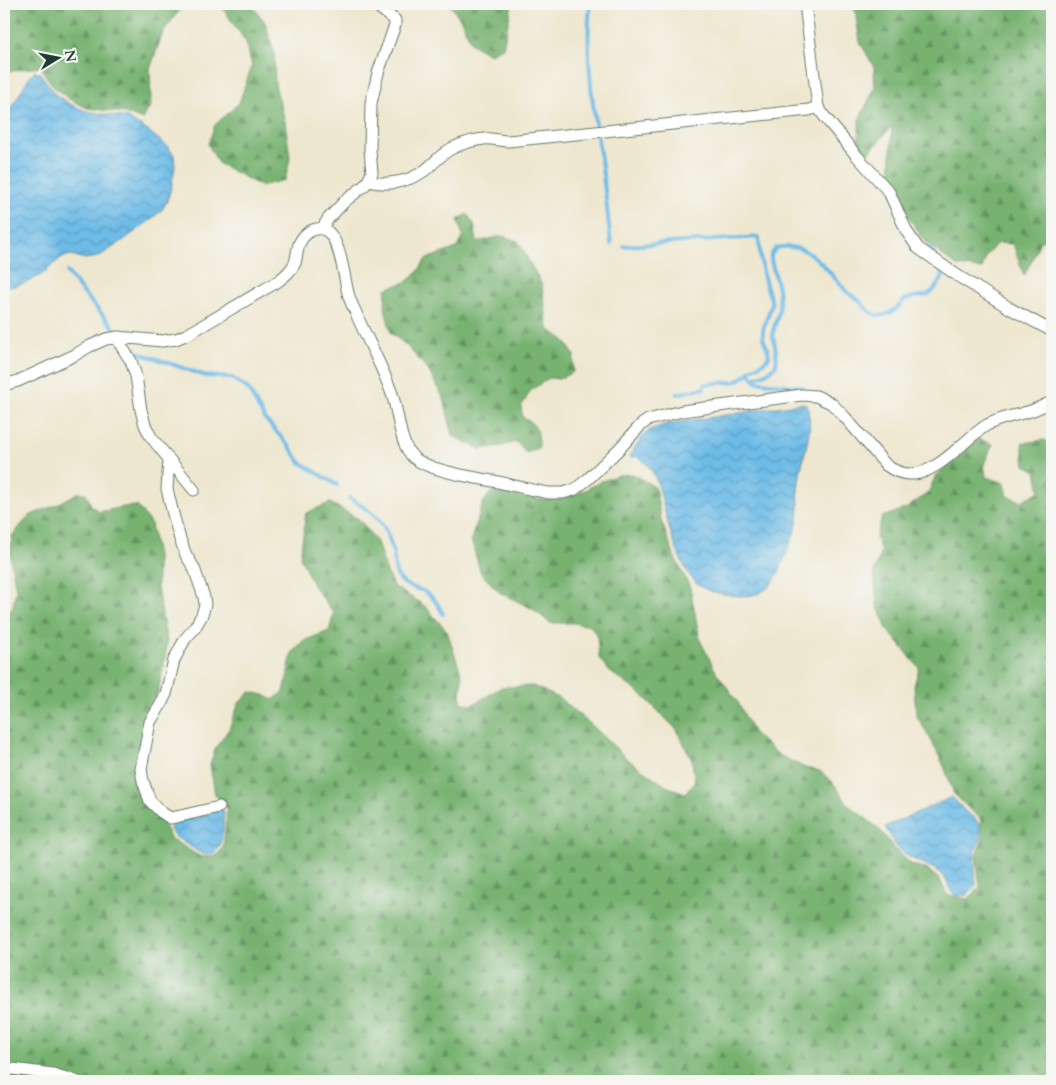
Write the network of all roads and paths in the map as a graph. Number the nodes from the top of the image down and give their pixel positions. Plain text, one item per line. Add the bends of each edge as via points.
1 (374, 4) edge
2 (805, 4) edge
3 (818, 107) junction
4 (368, 181) junction
5 (322, 229) junction
6 (1052, 331) edge
7 (118, 337) junction
8 (4, 385) edge
9 (1052, 402) edge
10 (169, 459) junction
11 (194, 490) dead end
12 (205, 605) junction
13 (210, 620) dead end
14 (219, 807) dead end
15 (4, 1068) edge
16 (76, 1081) edge

1 - 4 street via 395,20 395,25 371,103 372,173
2 - 3 street
3 - 4 street via 508,141 486,138 452,148 424,171 409,178 383,184
3 - 6 street via 889,192 918,248 1011,309
4 - 5 street via 344,202
5 - 7 street via 305,234 294,263 282,278 188,334 162,341
5 - 9 street via 335,240 348,296 392,395 406,448 416,459 452,473 549,494 563,493 574,490 588,479 648,420 682,411 802,395 816,396 831,403 892,470 916,474 940,464 986,426
7 - 8 street via 106,339
7 - 10 street via 136,376 145,424
10 - 11 street
10 - 12 street via 167,489 173,514
12 - 13 street via 209,609
12 - 14 street via 174,660 166,694 150,722 141,769 150,801 170,818
15 - 16 street via 52,1074

